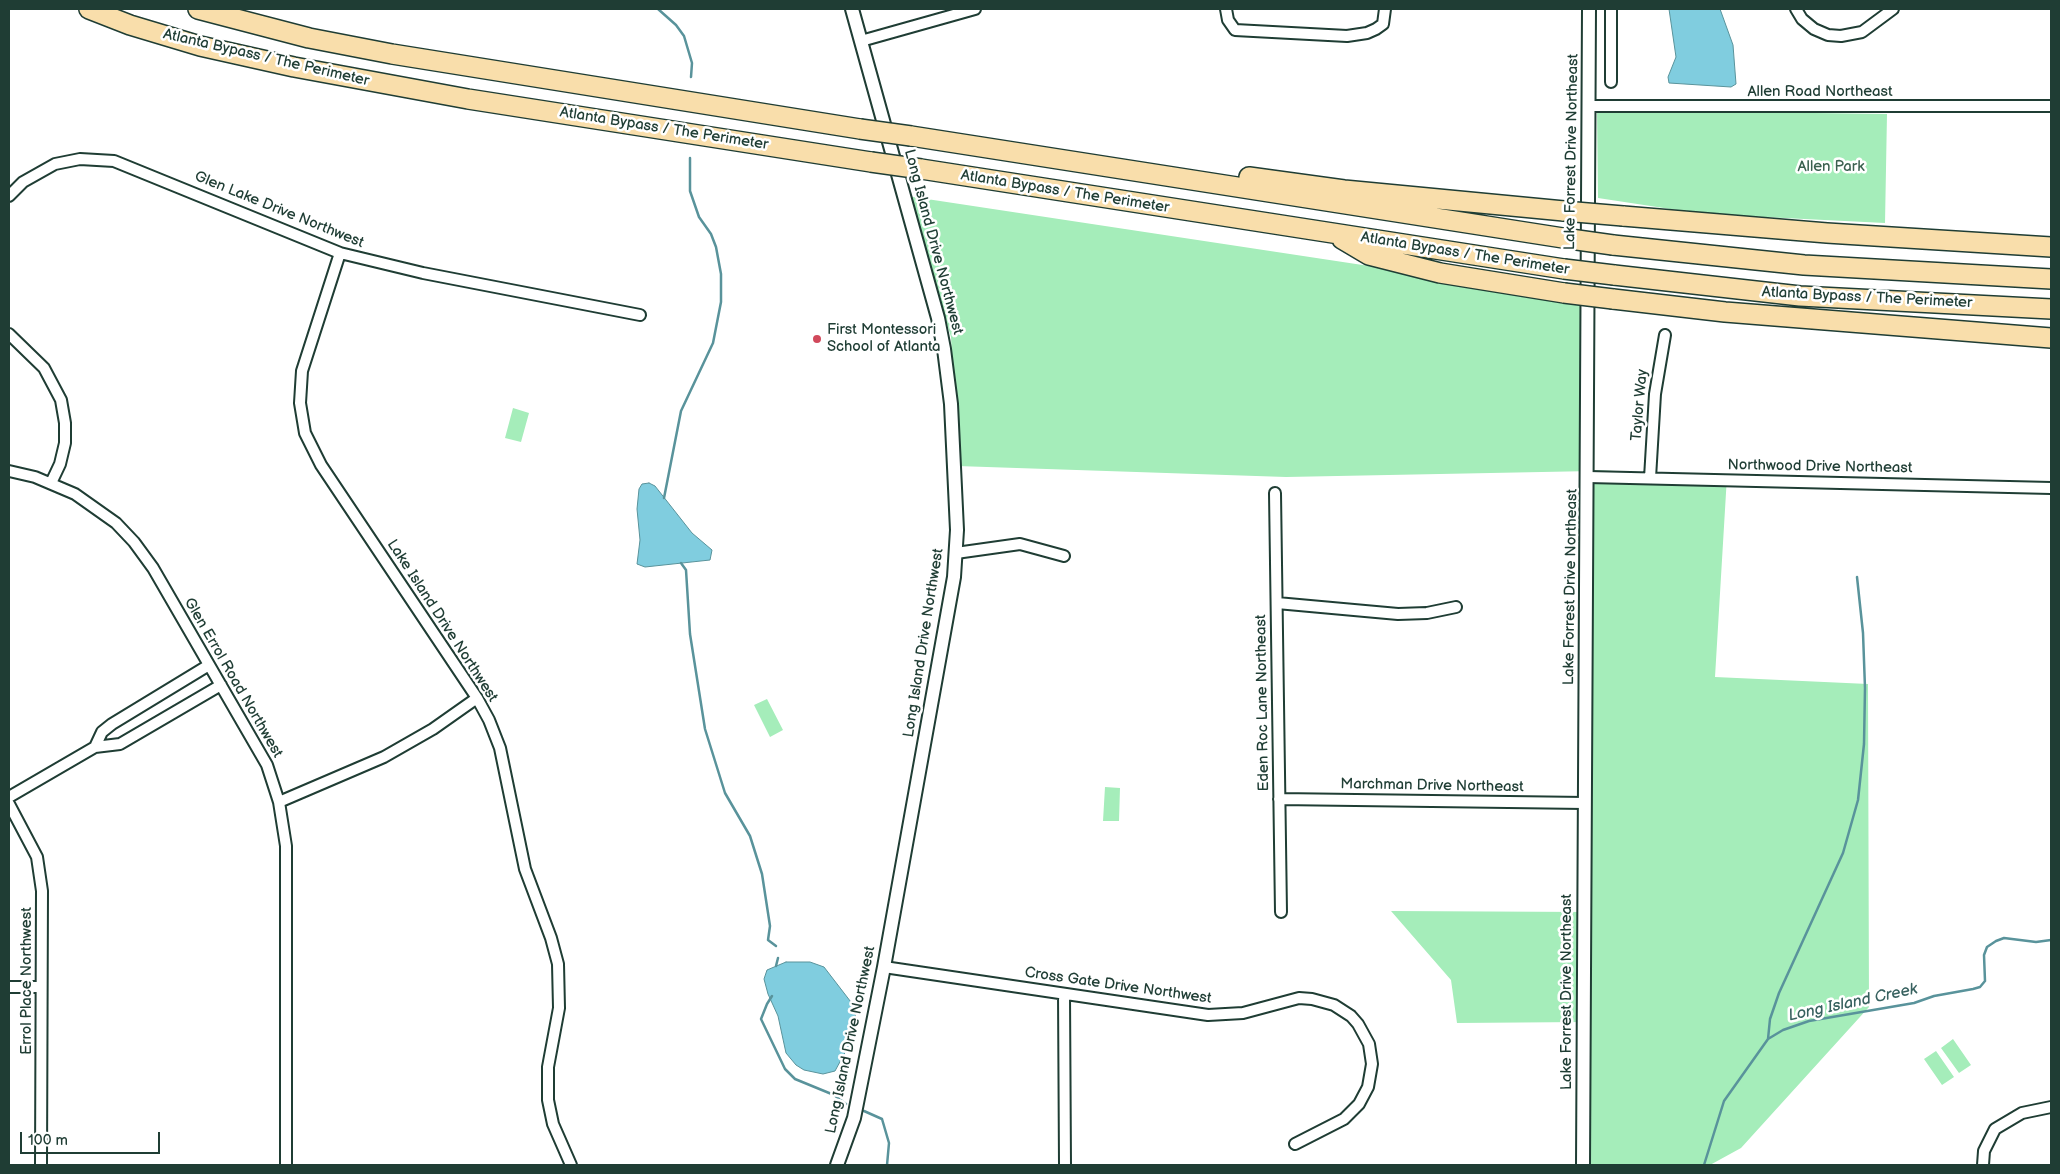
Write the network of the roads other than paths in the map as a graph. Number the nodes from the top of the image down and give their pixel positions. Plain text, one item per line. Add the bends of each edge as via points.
1 (89, 9) edge
2 (198, 9) edge
3 (852, 9) edge
4 (975, 9) edge
5 (1226, 9) edge
6 (1385, 9) edge
7 (1590, 9) edge
8 (1611, 9) edge
9 (1796, 9) edge
10 (1893, 9) edge
11 (861, 41) junction
12 (1611, 82) dead end
13 (1589, 106) junction
14 (2051, 106) edge
15 (1028, 155) junction
16 (9, 196) edge
17 (1332, 234) junction
18 (2051, 247) edge
19 (340, 253) junction
20 (2051, 279) edge
21 (2051, 309) edge
22 (640, 315) dead end
23 (9, 334) edge
24 (1665, 336) dead end
25 (2051, 338) edge
26 (9, 471) edge
27 (1588, 476) junction
28 (1650, 478) junction
29 (50, 483) junction
30 (2051, 488) edge
31 (1275, 493) dead end
32 (956, 552) junction
33 (1064, 556) dead end
34 (1277, 603) junction
35 (1456, 608) dead end
36 (209, 665) junction
37 (220, 685) junction
38 (477, 698) junction
39 (95, 747) junction
40 (9, 797) edge
41 (1280, 799) junction
42 (279, 802) junction
43 (1585, 803) junction
44 (9, 804) edge
45 (1281, 912) dead end
46 (884, 967) junction
47 (9, 987) edge
48 (42, 987) junction
49 (1064, 994) junction
50 (2051, 1107) edge
51 (1295, 1144) dead end
52 (41, 1165) edge
53 (286, 1165) edge
54 (570, 1165) edge
55 (837, 1165) edge
56 (1065, 1165) edge
57 (1583, 1165) edge
58 (1983, 1165) edge

1 - 17 highway, Atlanta Bypass / The Perimeter, bridge via 200,46 468,99
2 - 15 highway, Atlanta Bypass / The Perimeter, bridge via 310,38 392,54
3 - 11 street, Long Island Drive Northwest
4 - 11 street
5 - 6 street via 1235,30 1347,36 1376,29 1383,24
7 - 13 street, Lake Forrest Drive Northeast
8 - 12 street
9 - 10 street via 1814,29 1841,36 1862,32
11 - 32 street, Long Island Drive Northwest via 944,349 957,501
13 - 14 street, Allen Road Northeast
13 - 27 street, Lake Forrest Drive Northeast
15 - 18 highway, bridge via 1122,158 1344,190 1564,211 1827,233
15 - 20 highway, Atlanta Bypass / The Perimeter, bridge via 1613,245 1804,265
16 - 19 street, Glen Lake Drive Northwest via 23,182 55,164 80,159 114,161
17 - 21 highway, Atlanta Bypass / The Perimeter, bridge via 1564,269 1800,296
17 - 25 highway, bridge via 1369,255 1440,273 1564,293 1734,313
19 - 22 street, Glen Lake Drive Northwest via 423,273
19 - 38 street, Lake Island Drive Northwest via 302,372 300,403 306,433 321,465
23 - 29 street via 44,368 61,400 65,444 60,464
24 - 28 street, Taylor Way via 1655,394
26 - 29 street, Glen Errol Road Northwest
27 - 28 street, Northwood Drive Northeast
27 - 43 street, Lake Forrest Drive Northeast
28 - 30 street, Northwood Drive Northeast
29 - 36 street, Glen Errol Road Northwest via 96,508 134,542 153,568
31 - 34 street, Eden Roc Lane Northeast
32 - 33 street via 1020,544
32 - 46 street, Long Island Drive Northwest via 940,662
34 - 35 street via 1398,614
34 - 41 street, Eden Roc Lane Northeast
36 - 37 street, Glen Errol Road Northwest
36 - 39 street via 112,724 102,732
37 - 39 street via 120,744
37 - 42 street, Glen Errol Road Northwest via 267,765
38 - 42 street via 433,729 384,757
38 - 54 street, Lake Island Drive Northwest via 500,748 525,869 558,964 560,1008 548,1067 548,1100 553,1124
39 - 40 street
41 - 43 street, Marchman Drive Northeast
41 - 45 street, Eden Roc Lane Northeast
42 - 53 street, Glen Errol Road Northwest via 286,846
43 - 57 street, Lake Forrest Drive Northeast
44 - 48 street, Errol Place Northwest via 31,843 40,870
46 - 49 street, Cross Gate Drive Northwest
46 - 55 street, Long Island Drive Northwest via 854,1118
47 - 48 street
48 - 52 street, Errol Place Northwest
49 - 51 street, Cross Gate Drive Northwest via 1208,1015 1243,1012 1299,998 1322,1001 1343,1010 1358,1024 1369,1044 1372,1064 1368,1087 1359,1104 1344,1119
49 - 56 street
50 - 58 street via 2022,1113 1996,1129 1984,1152

